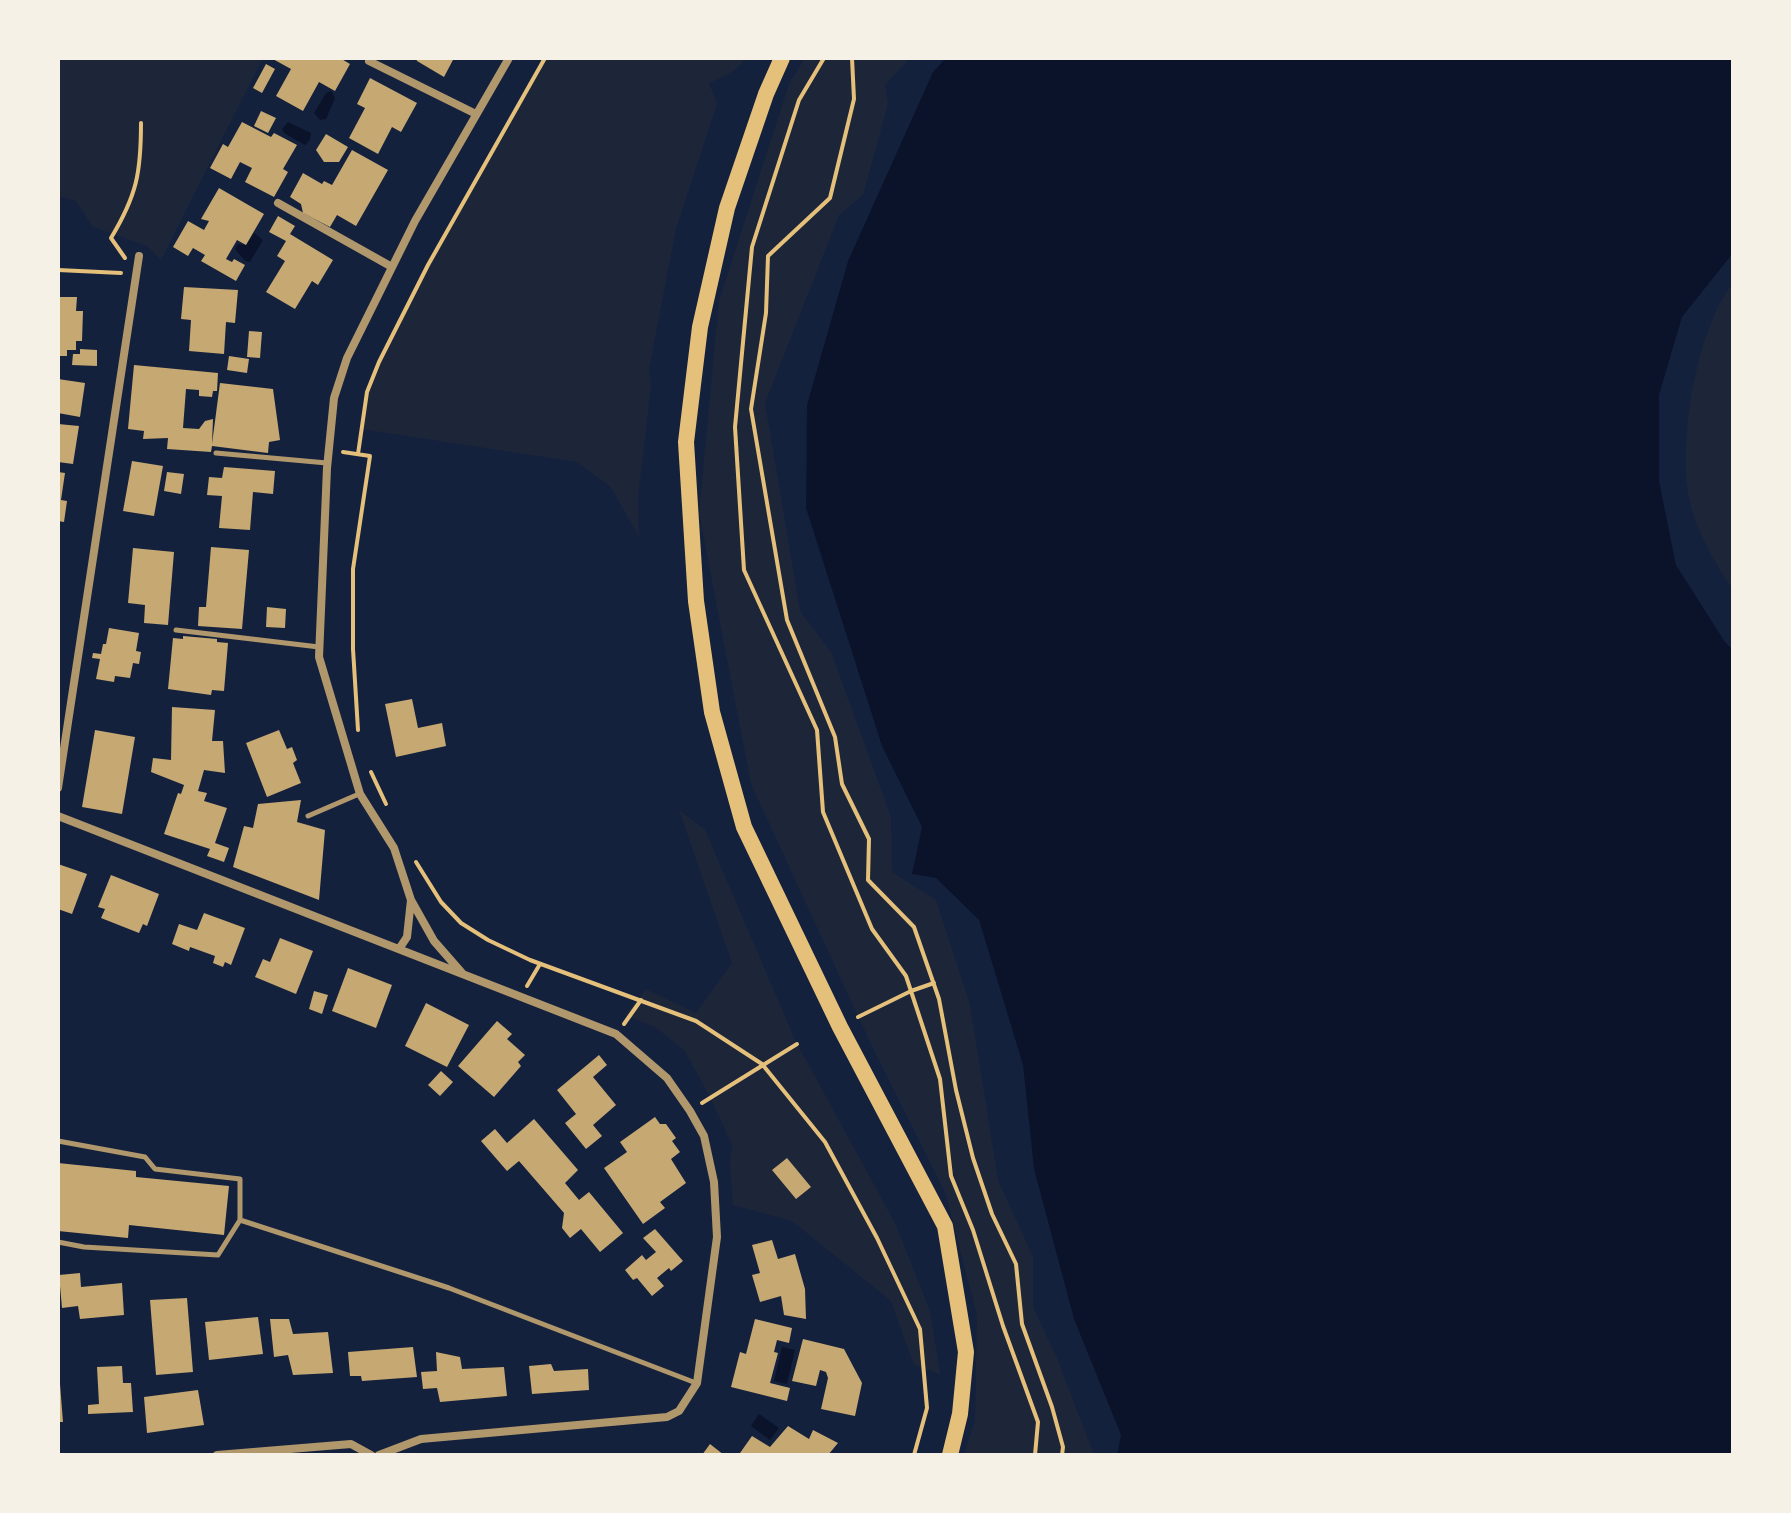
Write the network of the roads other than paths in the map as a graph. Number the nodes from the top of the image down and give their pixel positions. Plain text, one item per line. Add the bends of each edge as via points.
1 (509, 58) edge
2 (782, 58) edge
3 (369, 61) dead end
4 (476, 114) junction
5 (278, 203) dead end
6 (139, 256) dead end
7 (392, 267) junction
8 (216, 453) dead end
9 (327, 463) junction
10 (176, 630) dead end
11 (319, 647) junction
12 (58, 788) edge
13 (360, 794) junction
14 (58, 816) edge
15 (308, 816) dead end
16 (411, 900) junction
17 (399, 949) junction
18 (466, 976) junction
19 (58, 1141) edge
20 (240, 1220) junction
21 (58, 1242) edge
22 (697, 1383) junction
23 (217, 1455) edge
24 (371, 1455) edge
25 (379, 1455) edge
26 (950, 1455) edge

1 - 4 street
2 - 26 main road via 727,208 700,327 686,442 696,601 712,712 744,827 840,1027 945,1226 966,1352
3 - 4 street
4 - 7 street
5 - 7 street
6 - 12 street
7 - 9 street via 347,358 334,398
8 - 9 lane
9 - 11 street
10 - 11 lane
11 - 13 street
13 - 15 lane
13 - 16 street via 394,848
14 - 17 street
16 - 17 street via 407,937
16 - 18 street via 434,941
17 - 18 street
18 - 22 street via 616,1034 667,1078 690,1111 704,1136 714,1182 717,1237
19 - 20 lane via 145,1157 155,1169 240,1179
20 - 21 lane via 218,1255
20 - 22 lane via 449,1288
22 - 25 street via 679,1411 667,1417 421,1439
23 - 24 street via 351,1444

